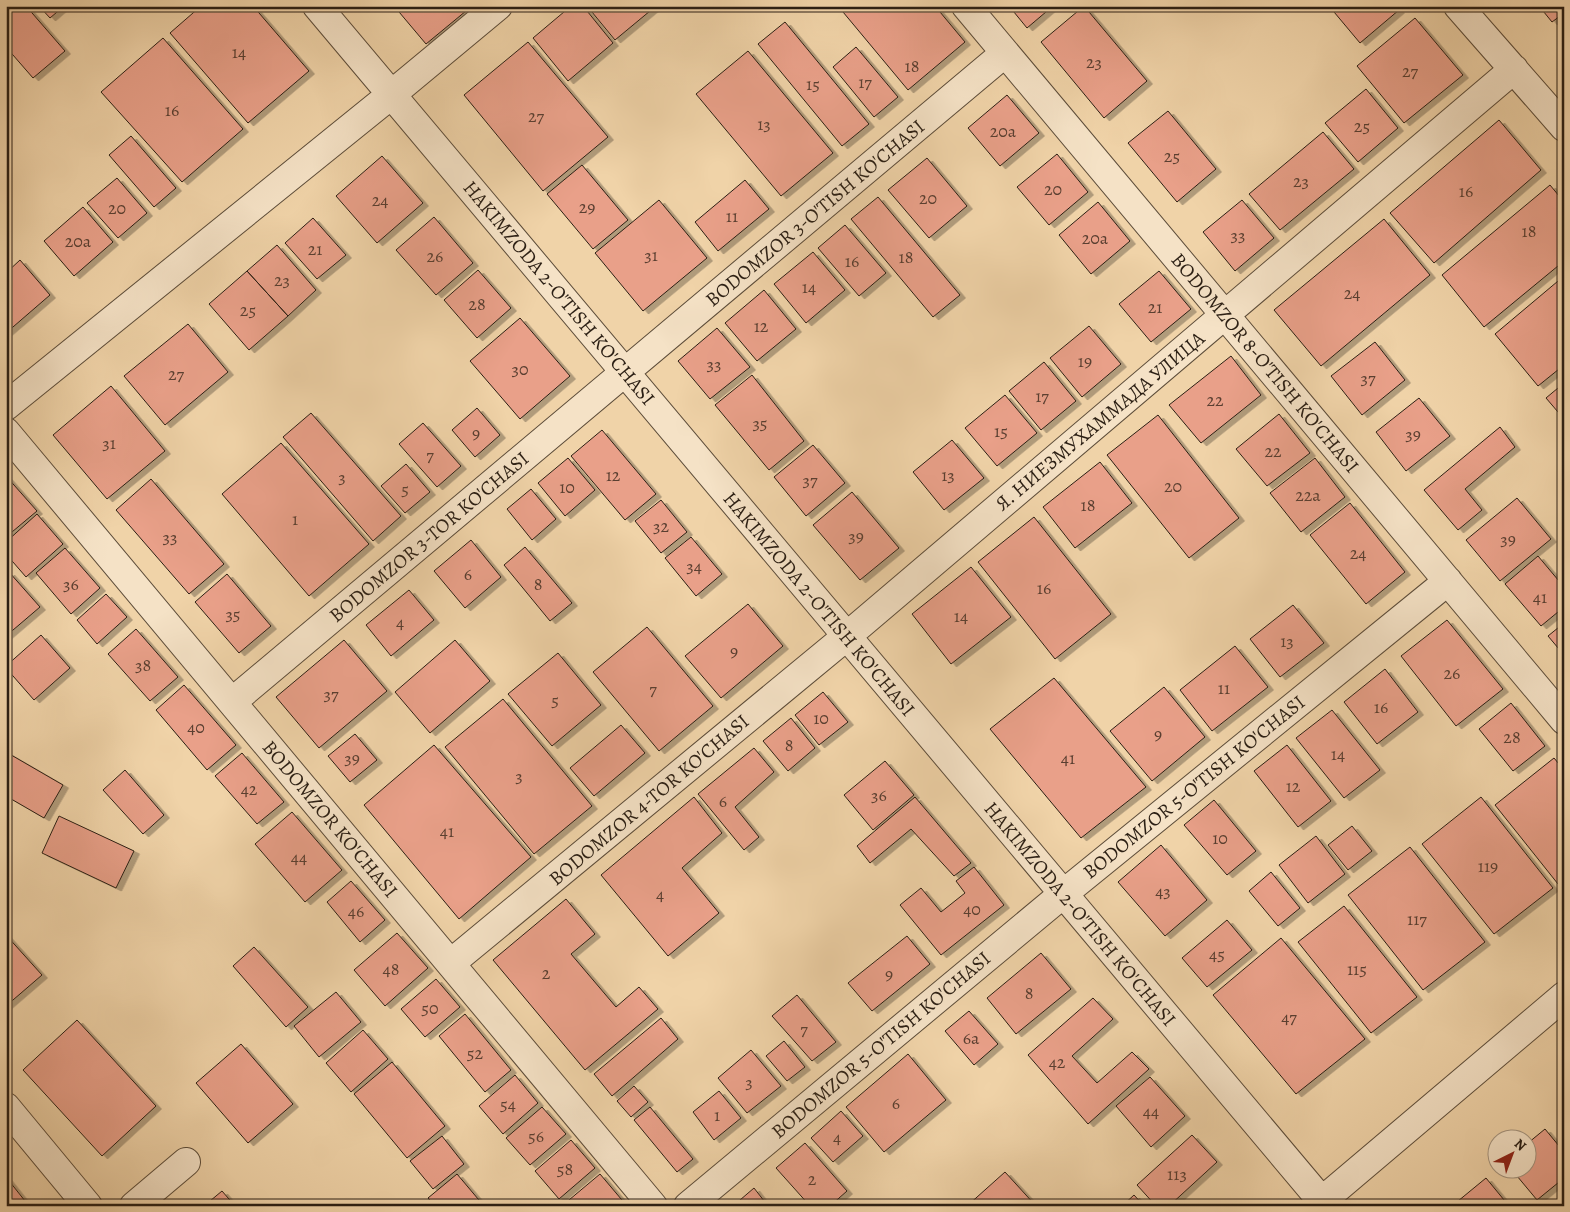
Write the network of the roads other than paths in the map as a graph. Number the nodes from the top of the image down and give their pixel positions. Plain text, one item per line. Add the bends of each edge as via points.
1 (317, 6) edge
2 (498, 6) edge
3 (966, 6) edge
4 (1458, 6) edge
5 (1005, 53) junction
6 (1514, 69) junction
7 (392, 94) junction
8 (1564, 128) edge
9 (1225, 315) junction
10 (626, 373) junction
11 (6, 406) edge
12 (6, 432) edge
13 (1448, 581) junction
14 (847, 636) junction
15 (232, 702) junction
16 (1564, 720) edge
17 (1063, 894) junction
18 (451, 963) junction
19 (1564, 996) edge
20 (6, 1107) edge
21 (186, 1162) dead end
22 (1321, 1204) edge
23 (88, 1206) edge
24 (134, 1206) edge
25 (653, 1206) edge
26 (688, 1206) edge

1 - 7 street, HAKIMZODA 2-O'TISH KO'CHASI
2 - 7 street
3 - 5 street, BODOMZOR 8-O'TISH KO'CHASI
4 - 6 street
5 - 9 street, BODOMZOR 8-O'TISH KO'CHASI
5 - 10 street, BODOMZOR 3-O'TISH KO'CHASI
6 - 8 street
6 - 9 street, Я. НИЕЗМУХАММАДА УЛИЦА
7 - 10 street, HAKIMZODA 2-O'TISH KO'CHASI
7 - 11 street
9 - 13 street, BODOMZOR 8-O'TISH KO'CHASI
9 - 14 street, Я. НИЕЗМУХАММАДА УЛИЦА
10 - 14 street, HAKIMZODA 2-O'TISH KO'CHASI
10 - 15 street, BODOMZOR 3-TOR KO'CHASI
12 - 15 street, BODOMZOR KO'CHASI
13 - 16 street, BODOMZOR 8-O'TISH KO'CHASI
13 - 17 street, BODOMZOR 5-O'TISH KO'CHASI
14 - 17 street, HAKIMZODA 2-O'TISH KO'CHASI
14 - 18 street, BODOMZOR 4-TOR KO'CHASI
15 - 18 street, BODOMZOR KO'CHASI
17 - 22 street, HAKIMZODA 2-O'TISH KO'CHASI
17 - 26 street, BODOMZOR 5-O'TISH KO'CHASI
18 - 25 street, BODOMZOR KO'CHASI
19 - 22 street
20 - 23 street
21 - 24 street

